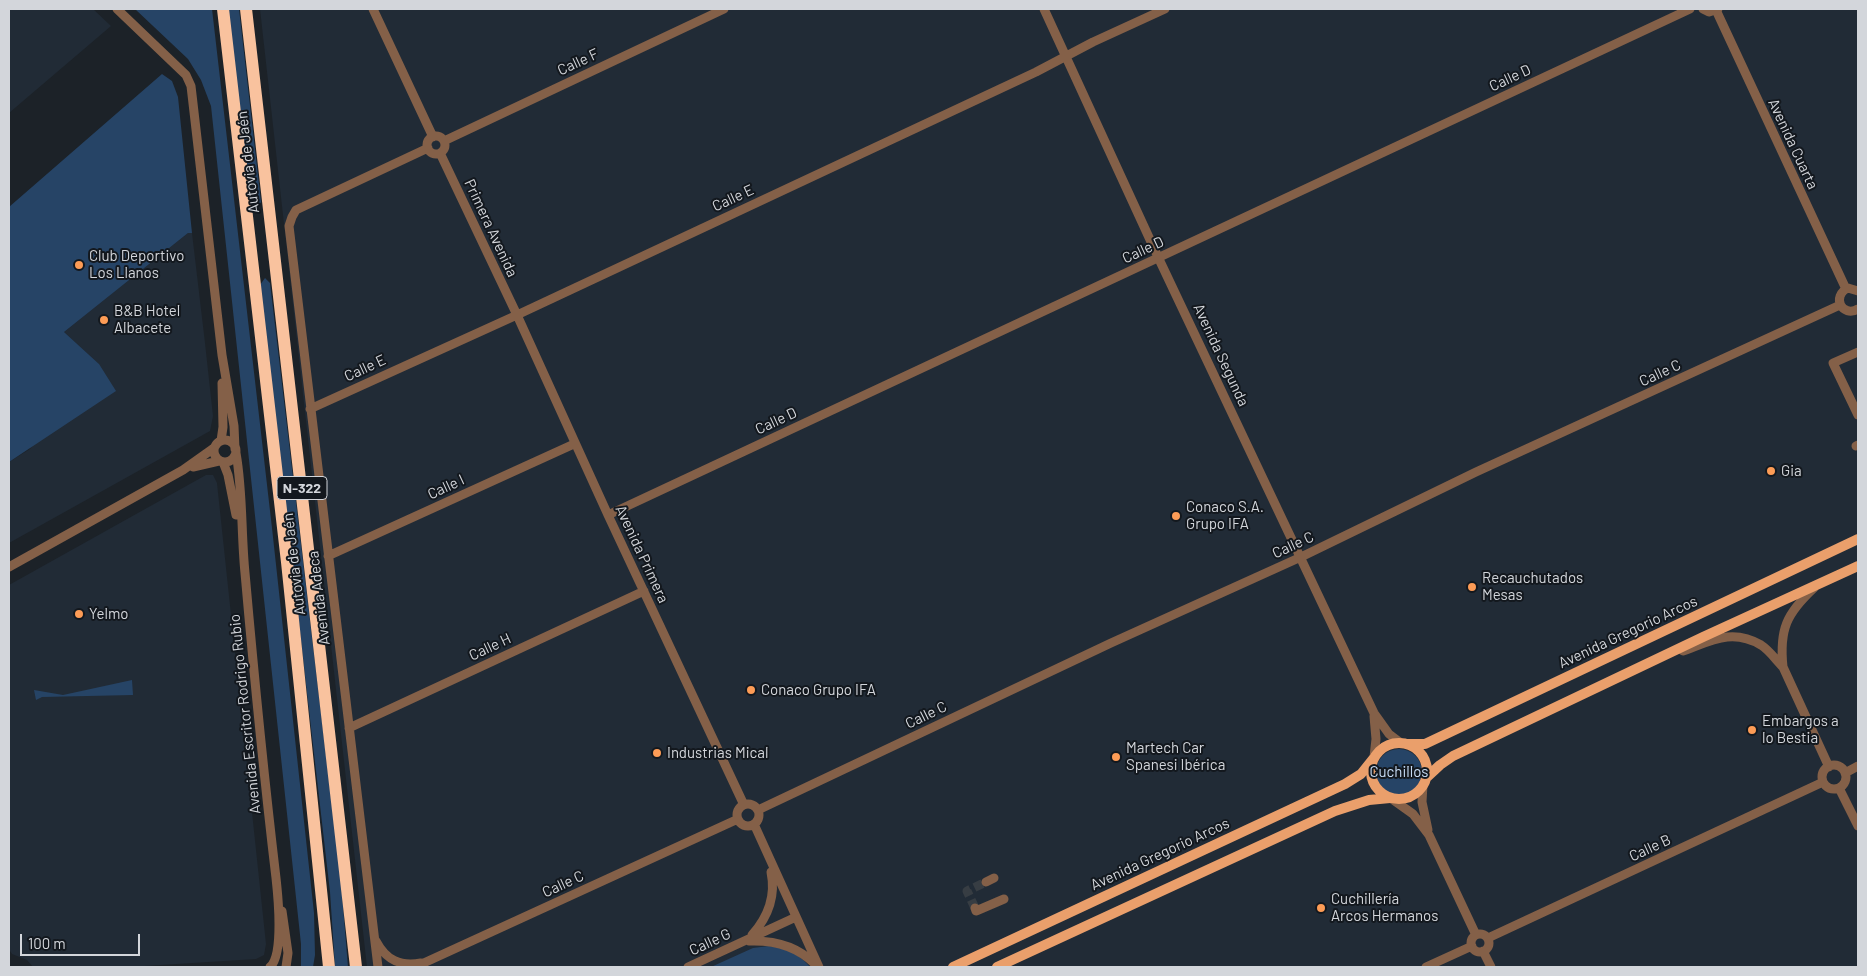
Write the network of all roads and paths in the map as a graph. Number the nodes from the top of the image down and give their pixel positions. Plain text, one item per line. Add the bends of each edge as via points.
1 (117, 9) edge
2 (223, 9) edge
3 (246, 9) edge
4 (373, 9) edge
5 (724, 9) edge
6 (1044, 9) edge
7 (1165, 9) edge
8 (1690, 9) edge
9 (1704, 9) edge
10 (1717, 9) edge
11 (1066, 56) junction
12 (433, 137) junction
13 (444, 141) junction
14 (428, 148) junction
15 (440, 153) junction
16 (1158, 257) junction
17 (1846, 289) junction
18 (1858, 291) edge
19 (1840, 305) junction
20 (1857, 312) edge
21 (517, 314) junction
22 (1858, 352) edge
23 (222, 355) junction
24 (310, 409) junction
25 (1858, 415) edge
26 (221, 441) junction
27 (574, 444) junction
28 (214, 448) junction
29 (236, 451) junction
30 (221, 461) junction
31 (183, 470) junction
32 (608, 515) junction
33 (1858, 539) edge
34 (242, 540) junction
35 (328, 556) junction
36 (1301, 557) junction
37 (1858, 566) edge
38 (9, 567) edge
39 (1820, 583) junction
40 (644, 591) junction
41 (1654, 660) junction
42 (1783, 667) junction
43 (1374, 713) junction
44 (349, 728) junction
45 (1405, 744) junction
46 (1374, 758) junction
47 (1858, 766) edge
48 (1830, 767) junction
49 (1845, 773) junction
50 (1425, 781) junction
51 (1823, 782) junction
52 (1839, 788) junction
53 (1391, 798) junction
54 (744, 805) junction
55 (758, 810) junction
56 (738, 819) junction
57 (754, 824) junction
58 (1858, 826) edge
59 (1429, 835) junction
60 (767, 854) junction
61 (277, 886) junction
62 (1004, 899) dead end
63 (975, 908) dead end
64 (796, 917) junction
65 (1476, 935) junction
66 (374, 937) junction
67 (1488, 938) junction
68 (326, 940) junction
69 (746, 940) junction
70 (1472, 946) junction
71 (1483, 951) junction
72 (423, 965) edge
73 (270, 967) edge
74 (286, 967) edge
75 (320, 967) edge
76 (329, 967) edge
77 (356, 967) edge
78 (378, 967) edge
79 (415, 967) edge
80 (688, 967) edge
81 (818, 967) edge
82 (953, 967) edge
83 (997, 967) edge
84 (1426, 967) edge
85 (1490, 967) edge

1 - 23 street, Avenida Escritor Rodrigo Rubio via 186,75 191,86
2 - 68 highway, Autovía de Jaén / N-322 via 287,562
3 - 77 highway, Autovía de Jaén / N-322
4 - 12 street
5 - 13 street, Calle F
6 - 11 street, Avenida Segunda
7 - 11 street, Calle E
8 - 16 street, Calle D
9 - 10 street via 1709,12
10 - 17 street, Avenida Cuarta
11 - 16 street, Avenida Segunda
11 - 21 street, Calle E
12 - 13 street via 438,136
12 - 14 street via 428,141
13 - 15 street via 445,147
14 - 15 street via 432,153
14 - 24 street, Avenida Adeca via 296,210 292,217 289,226
15 - 21 street, Primera Avenida
16 - 32 street, Calle D
16 - 36 street, Avenida Segunda
17 - 18 street
17 - 19 street via 1840,294
19 - 20 street via 1849,312
19 - 36 street, Calle C via 1476,472
21 - 24 street, Calle E
21 - 27 street, Avenida Primera
22 - 25 street via 1833,363
23 - 26 street, Avenida Escritor Rodrigo Rubio
23 - 29 street, Avenida Escritor Rodrigo Rubio
24 - 35 street, Avenida Adeca
26 - 28 street
26 - 29 street via 232,443
27 - 32 street, Avenida Primera
27 - 35 street, Calle I
28 - 30 street via 214,455
28 - 31 street
29 - 30 street via 233,459
29 - 34 street, Avenida Escritor Rodrigo Rubio
30 - 31 street
30 - 34 street, Avenida Escritor Rodrigo Rubio via 228,474
31 - 38 street
32 - 40 street, Avenida Primera
33 - 45 main road, Avenida Gregorio Arcos via 1425,744
34 - 61 street, Avenida Escritor Rodrigo Rubio
35 - 44 street, Avenida Adeca
36 - 43 street, Avenida Segunda
36 - 55 street, Calle C
37 - 39 main road
39 - 41 main road
39 - 42 street via 1795,606 1788,618 1783,634
40 - 44 street, Calle H
40 - 54 street, Avenida Primera
41 - 42 street via 1730,636 1743,637 1762,646
41 - 50 main road via 1453,756
42 - 48 street
43 - 45 street, Avenida Segunda via 1389,734
43 - 46 street, Avenida Segunda
44 - 66 street, Avenida Adeca
45 - 46 main road via 1397,742 1385,746
45 - 50 main road via 1418,750 1424,758 1427,767
46 - 53 main road via 1371,772 1375,786
46 - 82 main road, Avenida Gregorio Arcos via 1362,774 1345,784
47 - 49 street
48 - 49 street via 1837,766
48 - 51 street via 1823,774
49 - 52 street via 1844,784
50 - 53 main road via 1412,796
50 - 59 street via 1422,802
51 - 52 street via 1833,789
51 - 67 street, Calle B
52 - 58 street
53 - 59 street via 1413,814
53 - 83 main road via 1346,806 1322,816
54 - 55 street via 752,804
54 - 56 street via 739,809
55 - 57 street via 759,818
56 - 57 street via 743,824
56 - 72 street, Calle C
57 - 60 street
59 - 65 street
60 - 64 street
60 - 69 street, Calle G via 773,881 771,902 766,918
61 - 73 street, Avenida Escritor Rodrigo Rubio via 278,946 274,964
61 - 74 street, Avenida Escritor Rodrigo Rubio via 287,936
62 - 63 street via 976,911
64 - 69 street, Calle G
64 - 81 street
65 - 67 street via 1484,934
65 - 70 street
66 - 72 street, Calle C via 384,955 392,960 407,965
66 - 78 street, Avenida Adeca
67 - 71 street via 1489,944
68 - 75 highway
68 - 76 highway, Autovía de Jaén / N-322
69 - 80 street, Calle G
69 - 81 street, Calle G via 786,945 805,954
70 - 71 street via 1476,951
70 - 84 street
71 - 85 street
72 - 79 street, Calle C

